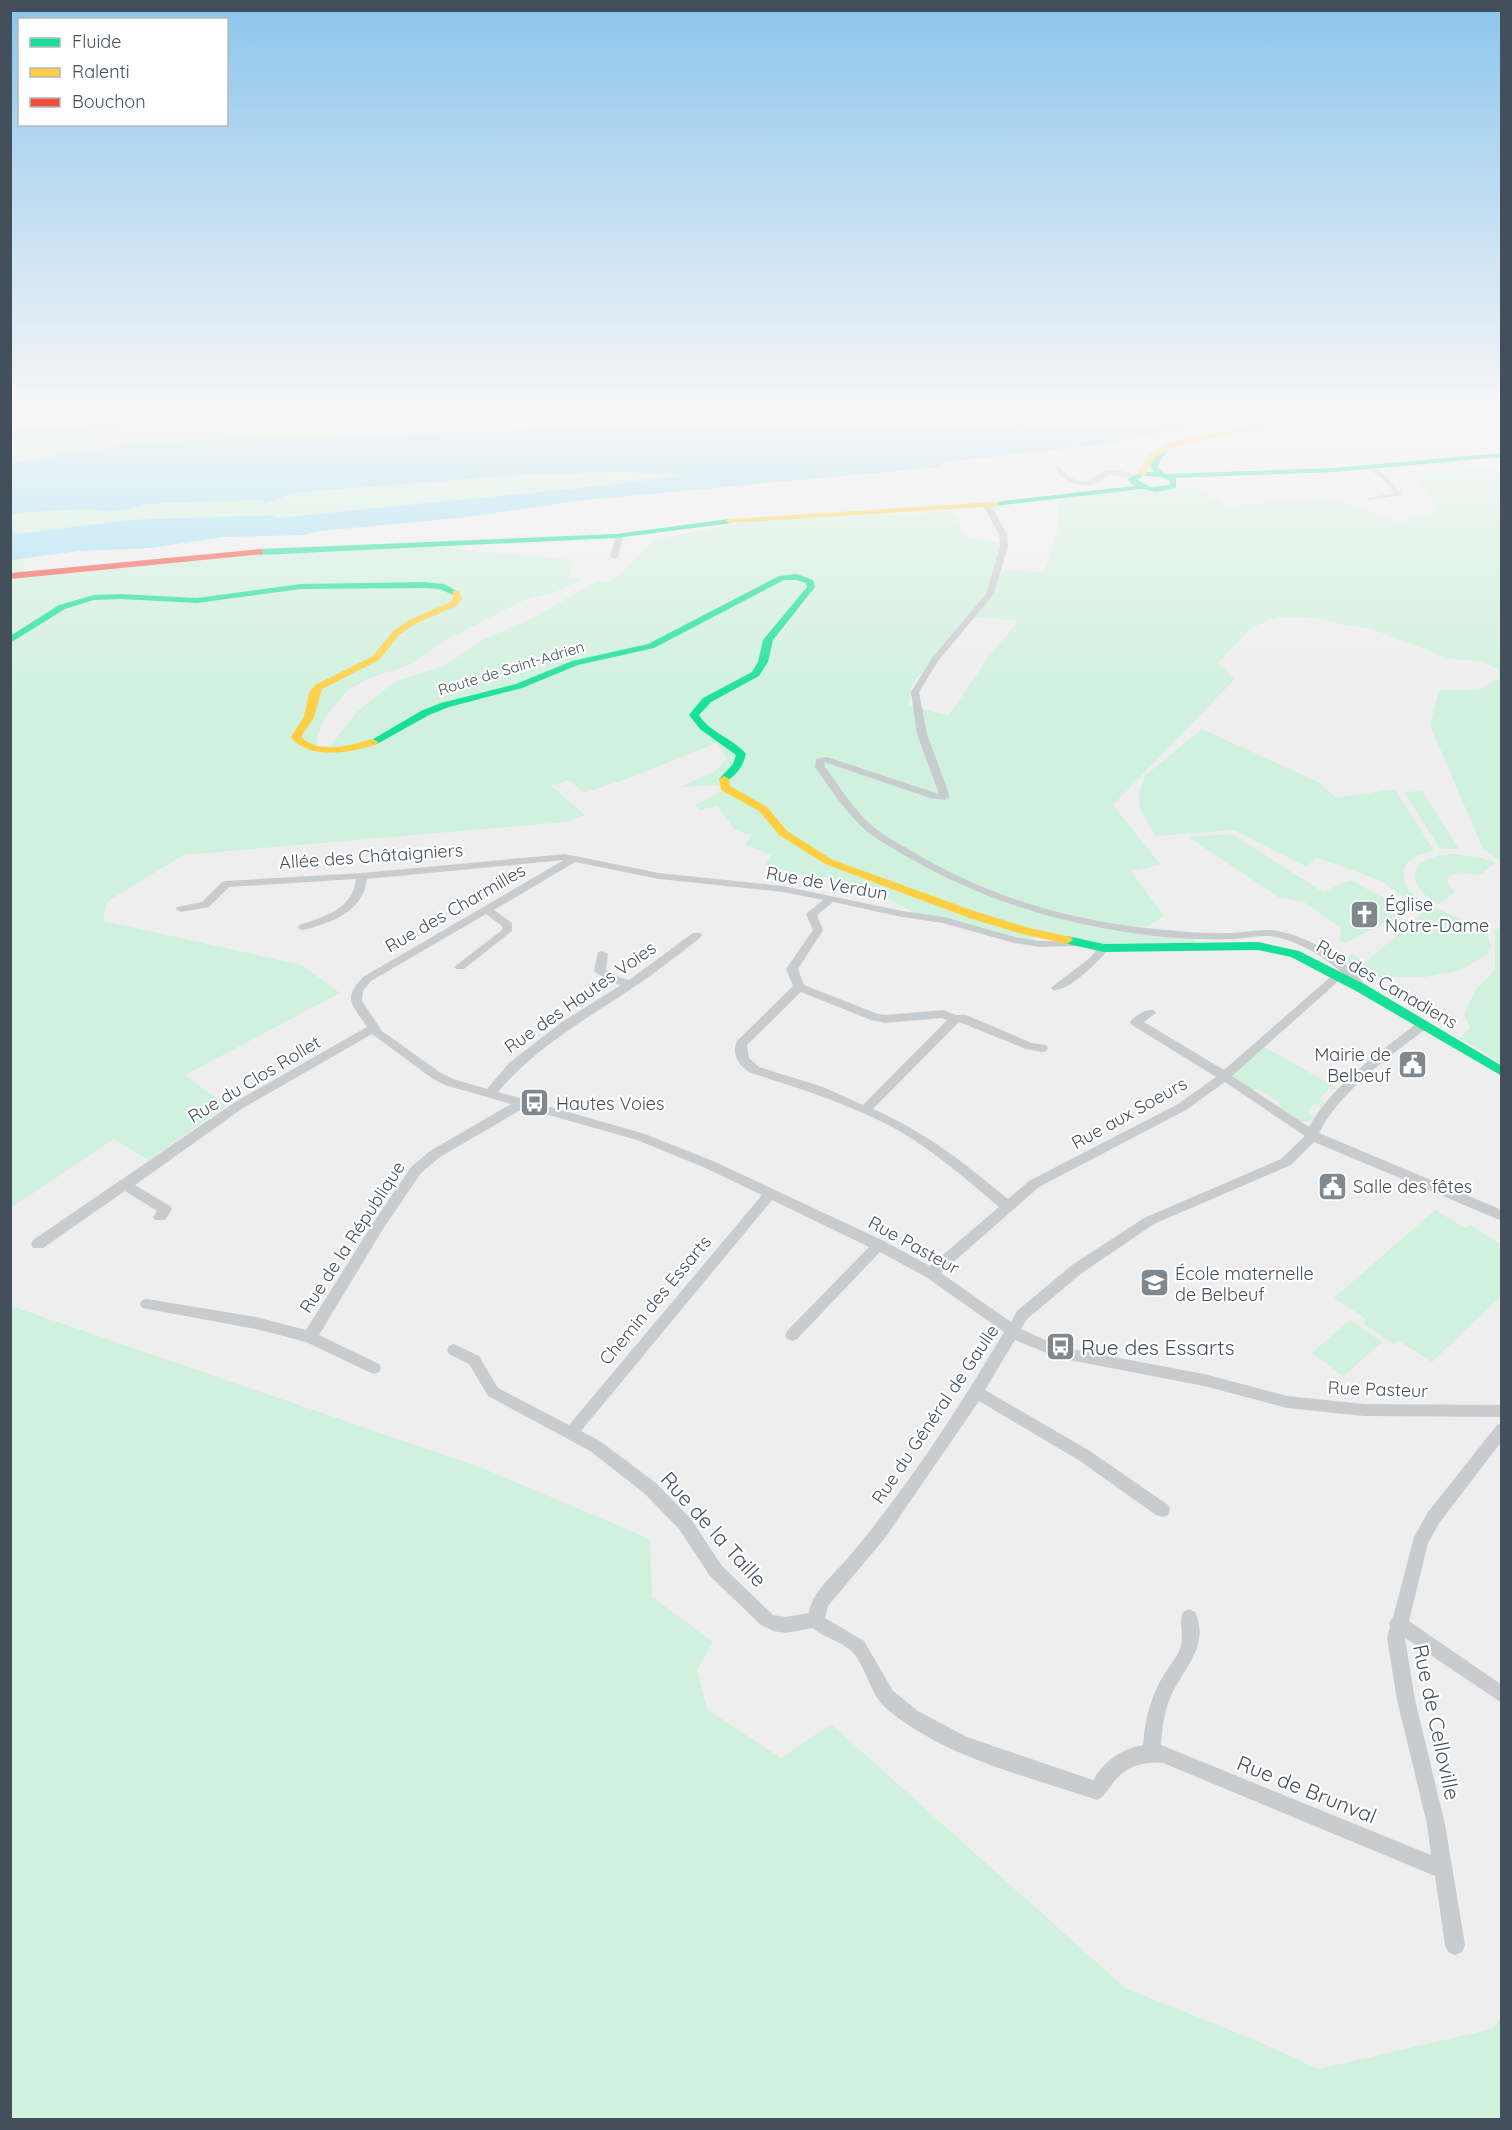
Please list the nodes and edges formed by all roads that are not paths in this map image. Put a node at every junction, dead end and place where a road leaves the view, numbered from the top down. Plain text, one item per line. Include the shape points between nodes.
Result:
1 (901, 510) edge
2 (990, 510) edge
3 (619, 536) junction
4 (614, 557) dead end
5 (10, 576) edge
6 (10, 640) edge
7 (573, 859) junction
8 (362, 876) junction
9 (831, 898) junction
10 (181, 909) dead end
11 (486, 909) junction
12 (973, 915) joint
13 (303, 927) dead end
14 (697, 935) dead end
15 (1074, 943) junction
16 (1104, 948) junction
17 (602, 954) dead end
18 (460, 968) dead end
19 (1339, 975) junction
20 (631, 984) junction
21 (799, 987) junction
22 (1057, 988) dead end
23 (1361, 988) junction
24 (357, 990) joint
25 (1150, 1013) dead end
26 (955, 1019) junction
27 (1423, 1025) junction
28 (374, 1028) junction
29 (1042, 1048) dead end
30 (1502, 1072) edge
31 (1225, 1077) junction
32 (489, 1094) junction
33 (521, 1104) junction
34 (865, 1110) junction
35 (1312, 1135) junction
36 (125, 1185) junction
37 (771, 1193) junction
38 (1008, 1207) junction
39 (1502, 1216) edge
40 (160, 1217) dead end
41 (38, 1244) dead end
42 (879, 1245) junction
43 (931, 1273) junction
44 (147, 1304) dead end
45 (1014, 1332) junction
46 (792, 1335) dead end
47 (310, 1337) junction
48 (454, 1350) dead end
49 (374, 1368) dead end
50 (977, 1392) junction
51 (1502, 1411) edge
52 (1502, 1429) edge
53 (571, 1433) junction
54 (1162, 1510) dead end
55 (1189, 1617) dead end
56 (817, 1618) junction
57 (1397, 1623) junction
58 (1502, 1695) edge
59 (1152, 1753) junction
60 (1444, 1870) junction
61 (1455, 1945) dead end

1 - 3 main road via 752,518
2 - 23 street via 1003,534 1004,546 990,594 935,660 915,693 922,734 945,797 824,759 819,761 852,811 871,830 930,866 1012,904 1137,932 1206,936 1279,934 1339,964 1353,974
3 - 4 street
3 - 5 main road via 265,551
6 - 12 main road, Route de Saint-Adrien via 61,607 105,595 184,601 285,588 425,585 456,591 458,599 453,604 402,629 376,658 328,680 314,693 309,717 296,737 305,746 346,749 381,739 445,705 519,686 575,663 651,646 782,578 807,579 811,587 768,640 756,674 707,700 694,715 698,724 733,743 741,754 738,765 723,780 725,788 763,809 783,833 829,862
7 - 8 street, Allée des Châtaigniers via 555,857
7 - 9 street, Rue de Verdun via 659,876
7 - 11 street, Rue des Charmilles
8 - 10 street, Allée des Châtaigniers via 226,884 205,905
8 - 13 street via 362,888 344,912
9 - 15 street, Rue de Verdun via 1014,940
9 - 21 street via 811,914 818,930 792,969
11 - 18 street via 504,920 507,931
11 - 24 street, Rue des Charmilles via 367,979
12 - 15 main road, Rue des Canadiens
14 - 20 street, Rue des Hautes Voies
15 - 16 main road, Rue des Canadiens
16 - 19 main road, Rue des Canadiens via 1258,946 1295,954
16 - 22 street
17 - 20 street via 600,971
19 - 23 main road, Rue des Canadiens
19 - 31 street, Rue aux Soeurs
20 - 32 street, Rue des Hautes Voies via 513,1066
21 - 26 street via 881,1019 943,1014
21 - 34 street via 741,1044 744,1061 755,1070 819,1090
23 - 27 main road, Rue des Canadiens
24 - 28 street, Rue Pasteur via 356,1001
25 - 31 street via 1136,1022
26 - 29 street via 962,1018
26 - 34 street
27 - 30 main road, Rue des Canadiens
27 - 35 street, Rue du Général de Gaulle via 1375,1061 1345,1090 1323,1113
28 - 32 street, Rue Pasteur via 437,1076
28 - 36 street, Rue du Clos Rollet via 238,1105
31 - 35 street
31 - 38 street, Rue aux Soeurs via 1182,1107 1034,1184
32 - 33 street, Rue Pasteur
33 - 37 street, Rue Pasteur via 640,1137
33 - 47 street, Rue de la République via 435,1154 416,1170
34 - 38 street via 926,1142
35 - 39 street
35 - 45 street, Rue du Général de Gaulle via 1286,1162 1128,1233 1025,1313
36 - 40 street via 165,1209
36 - 41 street, Rue du Clos Rollet
37 - 42 street, Rue Pasteur
37 - 53 street, Chemin des Essarts
38 - 43 street, Rue aux Soeurs
42 - 43 street, Rue Pasteur
42 - 46 street
43 - 45 street, Rue Pasteur
44 - 47 street, Rue de la République via 256,1323
45 - 50 street, Rue du Général de Gaulle
45 - 51 street, Rue Pasteur via 1059,1352 1204,1380 1287,1402 1364,1410
47 - 49 street, Rue de la République
48 - 53 street, Rue de la Taille via 474,1360 493,1392
50 - 54 street via 1085,1456
50 - 56 street, Rue du Général de Gaulle via 879,1533 822,1601
52 - 57 street, Rue de Celloville via 1434,1517 1420,1542
53 - 56 street, Rue de la Taille via 610,1457 662,1499 692,1533 716,1571 773,1623 788,1626
55 - 59 street via 1192,1640 1161,1698 1152,1731
56 - 59 street via 820,1624 857,1646 882,1692 906,1713 971,1747 1097,1791 1115,1765
57 - 58 street
57 - 60 street, Rue de Celloville via 1406,1700
59 - 60 street, Rue de Brunval
60 - 61 street, Rue de Celloville

